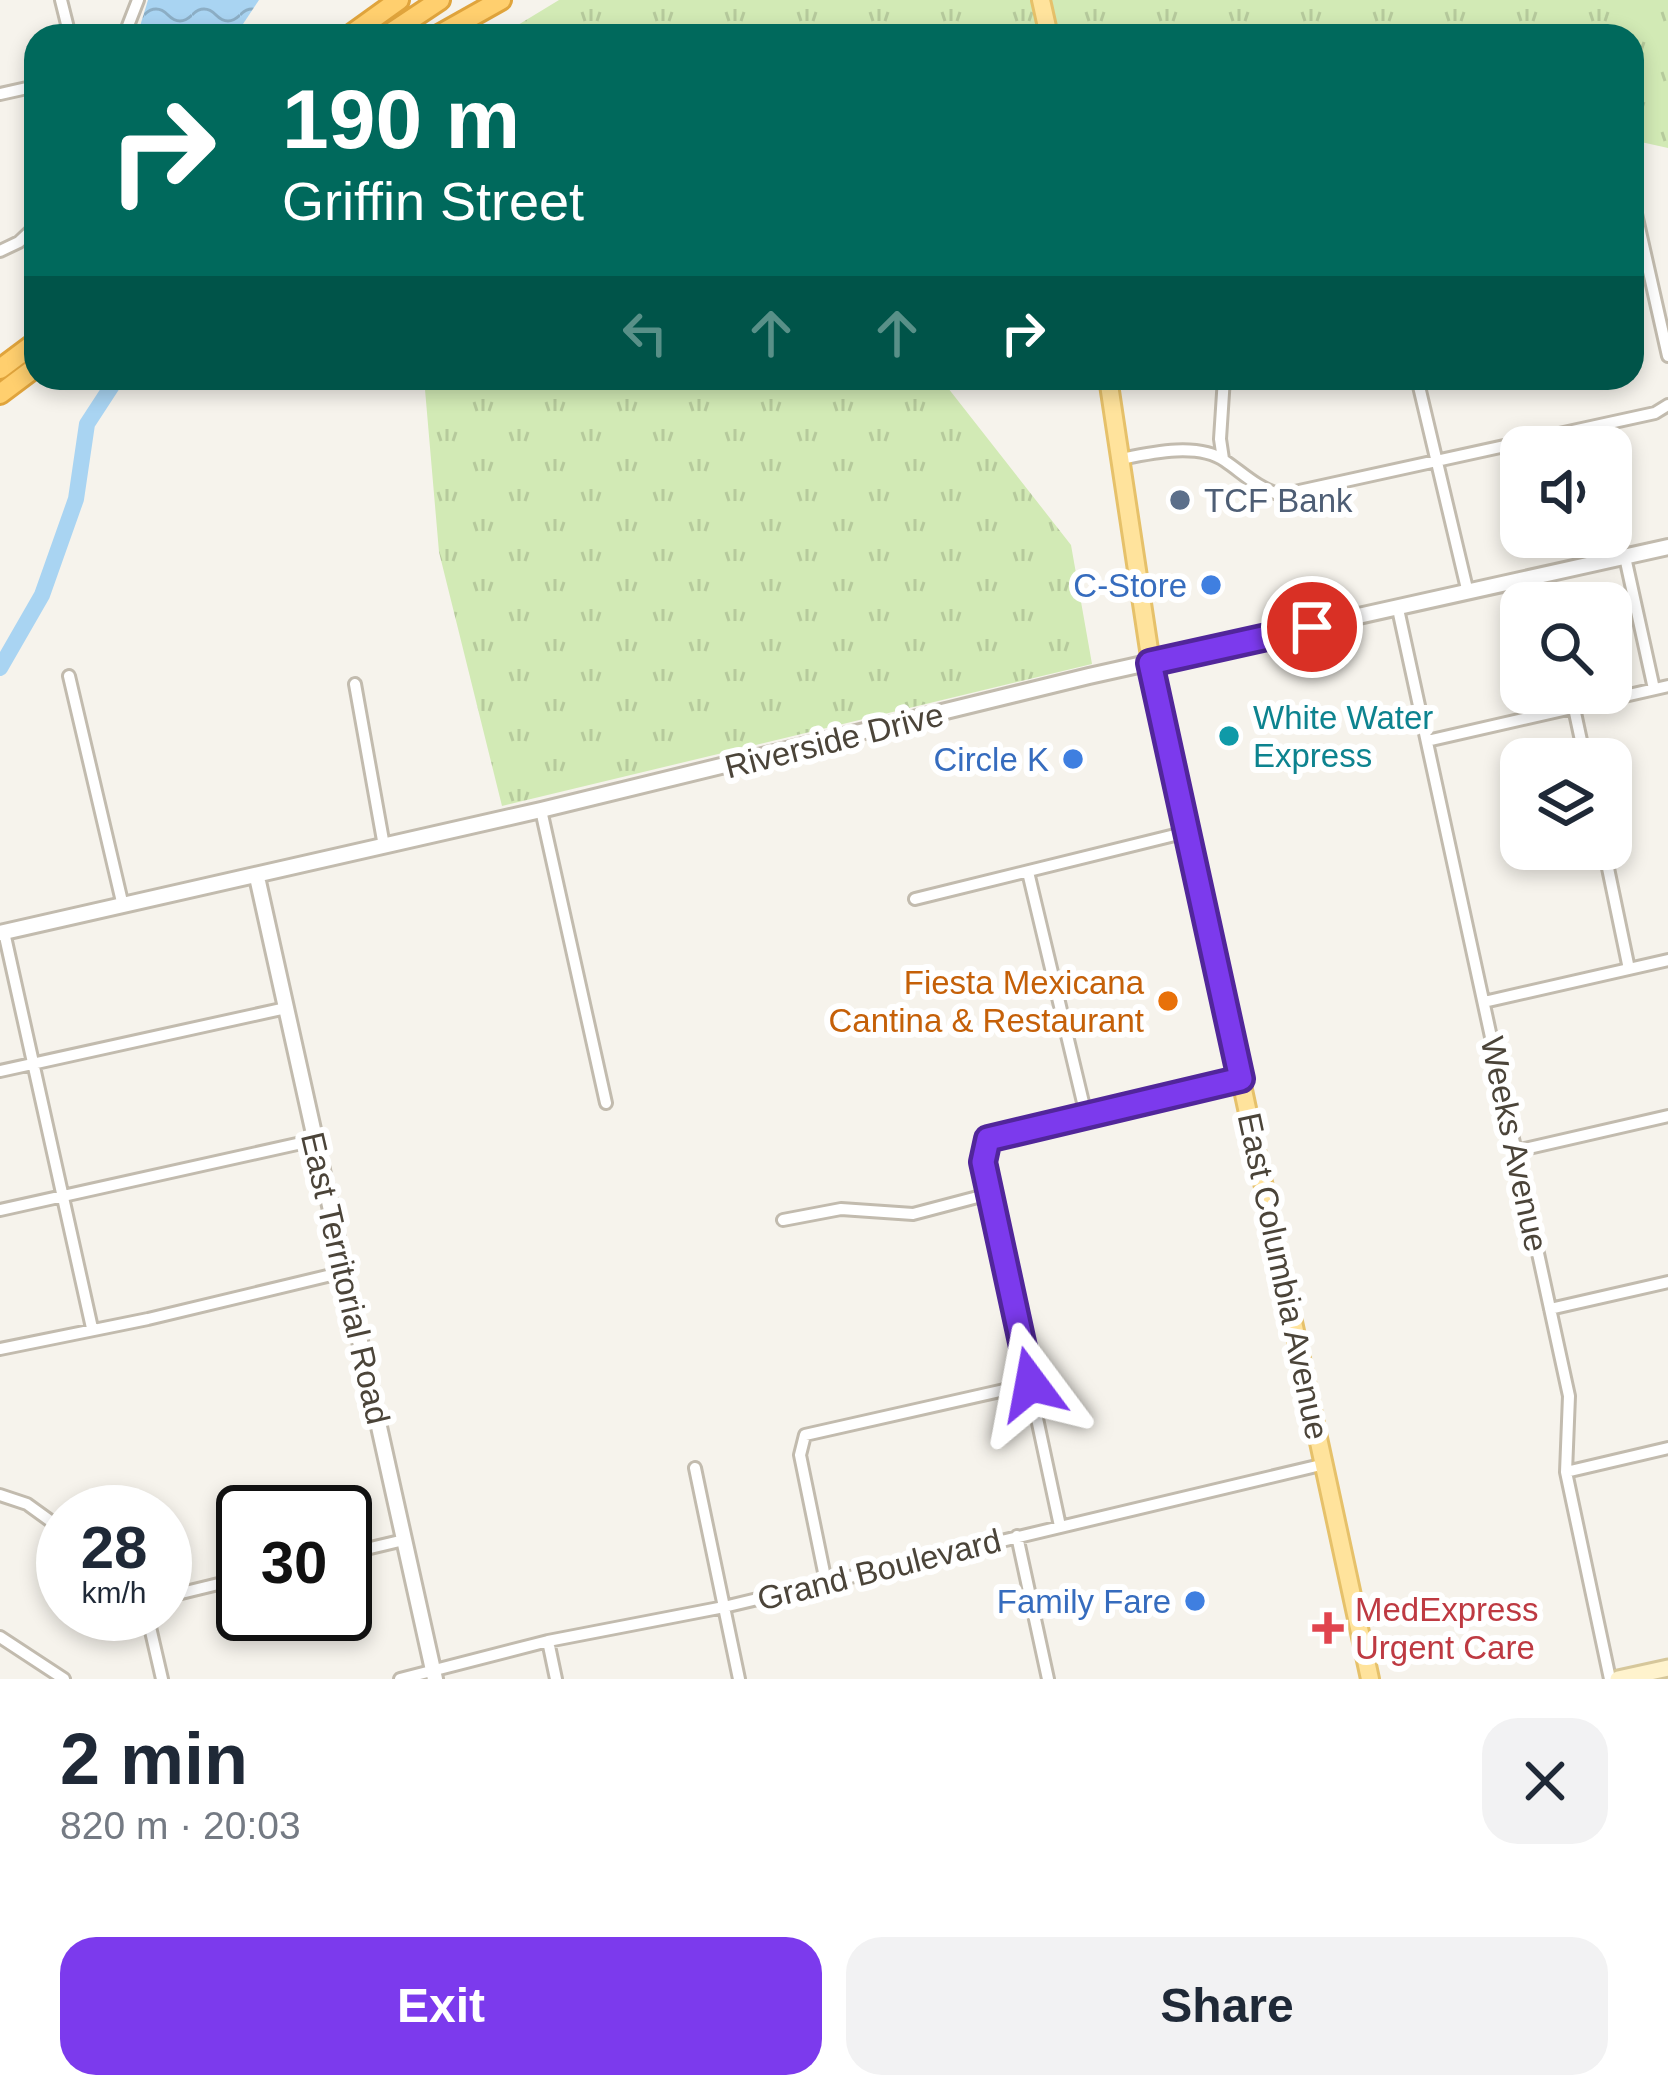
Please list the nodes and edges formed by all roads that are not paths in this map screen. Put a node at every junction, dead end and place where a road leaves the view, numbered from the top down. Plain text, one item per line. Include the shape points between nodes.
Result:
1 (399, 0) edge
2 (440, 0) edge
3 (501, 0) edge
4 (366, 24) edge
5 (404, 24) edge
6 (458, 24) edge
7 (1644, 249) edge
8 (1650, 275) junction
9 (1644, 277) edge
10 (1666, 342) edge
11 (1668, 356) edge
12 (1110, 390) edge
13 (1223, 390) edge
14 (1420, 390) edge
15 (1668, 405) edge
16 (1121, 459) junction
17 (1223, 459) junction
18 (1439, 462) junction
19 (1668, 547) edge
20 (1632, 555) edge
21 (1621, 558) edge
22 (1625, 558) edge
23 (1468, 593) junction
24 (1398, 610) junction
25 (1150, 663) junction
26 (69, 676) dead end
27 (355, 684) dead end
28 (1668, 686) edge
29 (1654, 688) junction
30 (1632, 694) edge
31 (1547, 714) edge
32 (1427, 741) junction
33 (541, 810) junction
34 (1187, 832) junction
35 (384, 846) junction
36 (1608, 870) edge
37 (1028, 872) junction
38 (257, 877) junction
39 (915, 898) dead end
40 (123, 906) junction
41 (2, 933) edge
42 (1668, 960) edge
43 (1629, 970) junction
44 (1484, 1003) junction
45 (286, 1008) junction
46 (33, 1064) junction
47 (0, 1071) edge
48 (1241, 1079) junction
49 (606, 1103) dead end
50 (1086, 1114) junction
51 (1668, 1116) edge
52 (315, 1140) junction
53 (1516, 1151) junction
54 (989, 1194) junction
55 (63, 1196) junction
56 (0, 1210) edge
57 (783, 1220) dead end
58 (344, 1272) junction
59 (1668, 1282) edge
60 (1550, 1309) junction
61 (92, 1328) junction
62 (0, 1349) edge
63 (1031, 1384) junction
64 (1668, 1448) edge
65 (1325, 1465) junction
66 (695, 1468) dead end
67 (1566, 1472) junction
68 (0, 1495) edge
69 (36, 1510) edge
70 (1060, 1526) junction
71 (1017, 1536) junction
72 (404, 1540) junction
73 (372, 1548) edge
74 (826, 1582) junction
75 (724, 1607) junction
76 (0, 1637) edge
77 (153, 1641) edge
78 (548, 1641) junction
79 (434, 1675) edge
80 (1657, 1675) edge
81 (64, 1679) edge
82 (162, 1679) edge
83 (400, 1679) edge
84 (556, 1679) edge
85 (740, 1679) edge
86 (1048, 1679) edge
87 (1370, 1679) edge
88 (1614, 1679) edge

1 - 4 highway
2 - 5 highway
3 - 6 highway
7 - 8 street
8 - 9 street
8 - 10 street
10 - 11 street
12 - 16 main road, East Columbia Avenue
13 - 17 street
14 - 18 street
15 - 18 street
16 - 17 street via 1169,452
16 - 25 main road, East Columbia Avenue
17 - 18 street via 1281,495
18 - 23 street
19 - 20 street, Riverside Drive
21 - 23 street, Riverside Drive
22 - 29 street
23 - 24 street, Riverside Drive
24 - 25 street, Riverside Drive
24 - 32 street, Weeks Avenue
25 - 33 street, Riverside Drive
25 - 34 main road, East Columbia Avenue
26 - 40 street
27 - 35 street
28 - 29 street
29 - 30 street
31 - 32 street
32 - 44 street, Weeks Avenue
33 - 35 street, Riverside Drive
33 - 49 street
34 - 37 street
34 - 48 main road, East Columbia Avenue
35 - 38 street, Riverside Drive
36 - 43 street
37 - 39 street
37 - 50 street
38 - 40 street, Riverside Drive
38 - 45 street, East Territorial Road
40 - 41 street, Riverside Drive
41 - 46 street
42 - 43 street
43 - 44 street
44 - 53 street, Weeks Avenue
45 - 46 street
45 - 52 street, East Territorial Road
46 - 47 street
46 - 55 street
48 - 50 street
48 - 65 main road, East Columbia Avenue
50 - 54 street via 988,1139
51 - 53 street
52 - 55 street
52 - 58 street, East Territorial Road
53 - 60 street, Weeks Avenue
54 - 57 street via 914,1214 841,1209
54 - 63 street
55 - 56 street
55 - 61 street
58 - 61 street
58 - 72 street, East Territorial Road
59 - 60 street
60 - 67 street, Weeks Avenue via 1571,1410
61 - 62 street
63 - 70 street
63 - 74 street via 805,1435 802,1467
64 - 67 street
65 - 70 street, Grand Boulevard
65 - 87 main road, East Columbia Avenue
66 - 75 street
67 - 88 street, Weeks Avenue
68 - 69 street
70 - 71 street, Grand Boulevard
71 - 74 street, Grand Boulevard
71 - 86 street
72 - 73 street
72 - 79 street, East Territorial Road
74 - 75 street, Grand Boulevard
75 - 78 street, Grand Boulevard
75 - 85 street
76 - 81 street
77 - 82 street
78 - 79 street, Grand Boulevard
78 - 84 street
79 - 83 street, Grand Boulevard
80 - 88 main road

